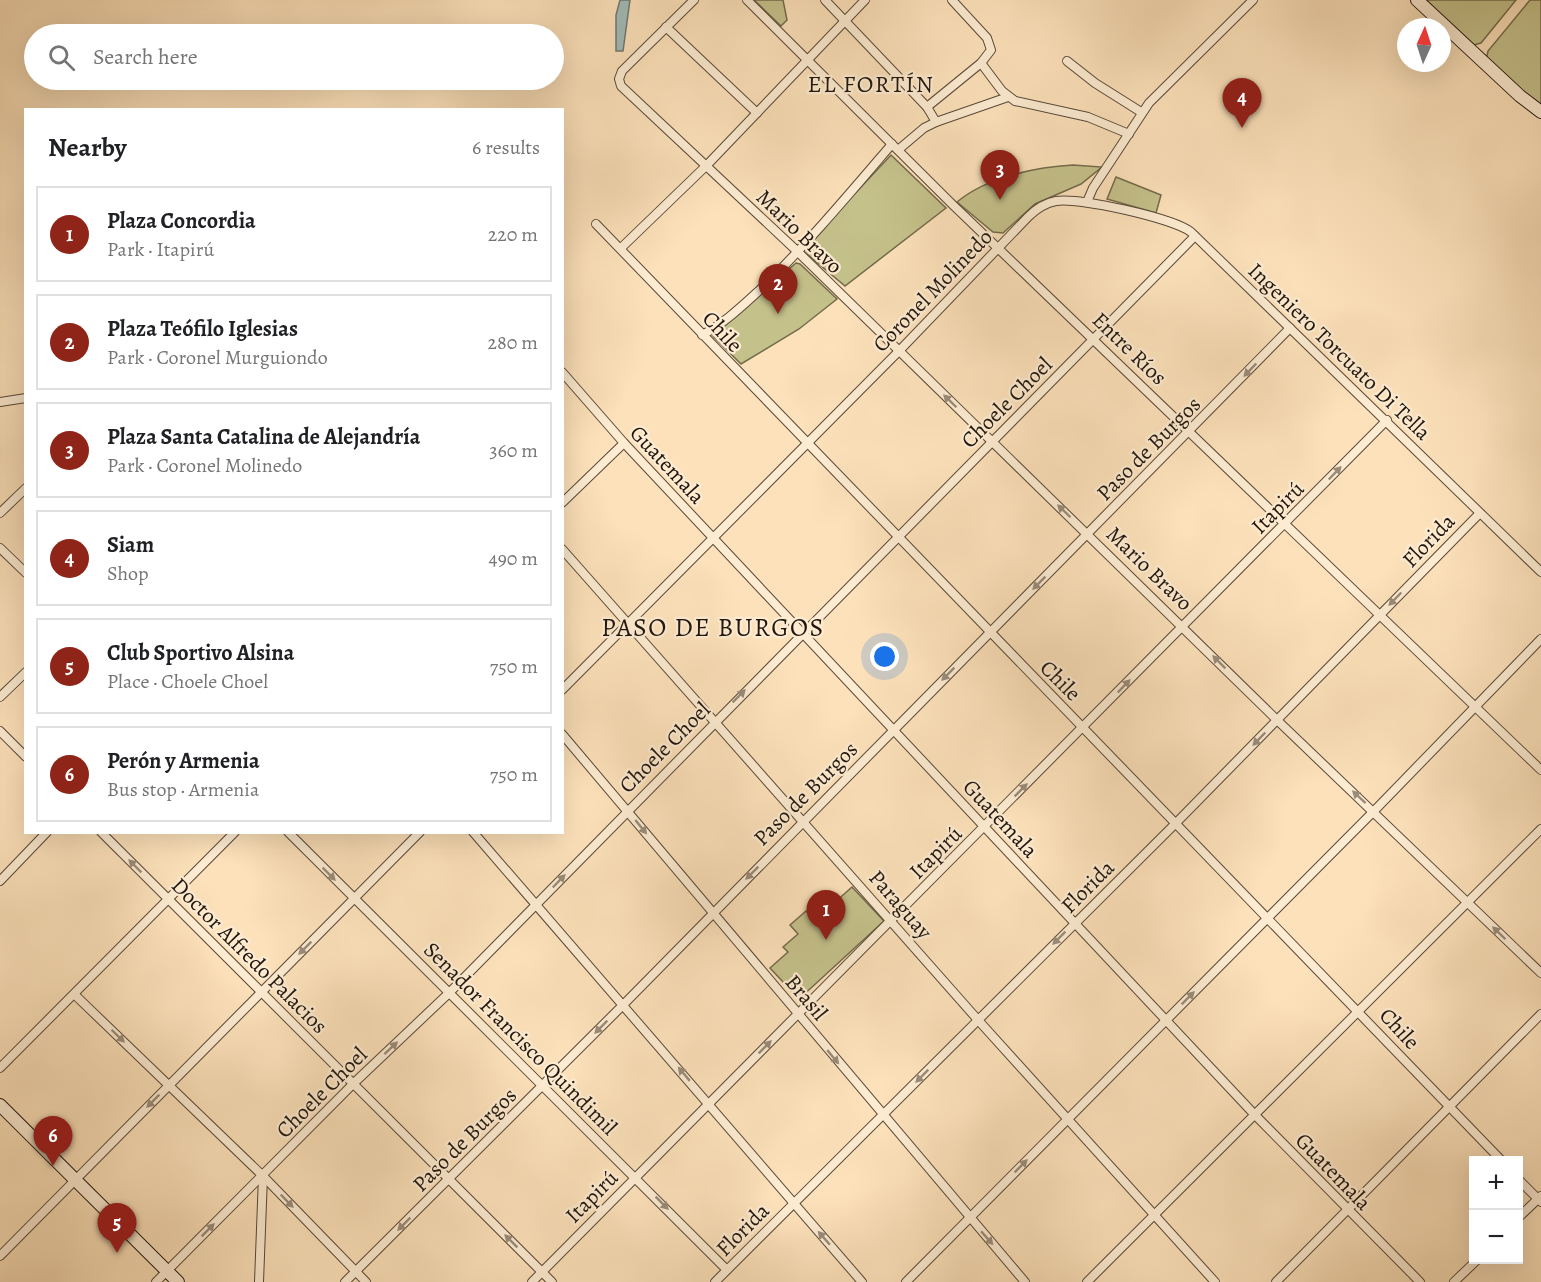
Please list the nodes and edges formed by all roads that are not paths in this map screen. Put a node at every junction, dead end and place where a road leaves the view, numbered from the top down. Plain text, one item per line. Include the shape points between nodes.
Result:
1 (694, 0) edge
2 (747, 0) edge
3 (825, 0) edge
4 (865, 0) edge
5 (952, 0) edge
6 (1253, 0) edge
7 (1418, 0) edge
8 (844, 20) junction
9 (666, 27) junction
10 (808, 60) junction
11 (1066, 61) dead end
12 (981, 63) junction
13 (1008, 97) junction
14 (927, 107) junction
15 (1141, 112) junction
16 (1541, 112) edge
17 (757, 113) junction
18 (936, 122) junction
19 (1129, 134) junction
20 (895, 147) junction
21 (707, 165) junction
22 (1087, 202) junction
23 (596, 224) dead end
24 (1196, 236) junction
25 (622, 247) junction
26 (999, 248) junction
27 (798, 252) junction
28 (1290, 328) junction
29 (702, 334) junction
30 (1094, 338) junction
31 (899, 351) junction
32 (564, 374) edge
33 (24, 398) edge
34 (0, 402) edge
35 (1387, 420) junction
36 (1190, 431) junction
37 (807, 442) junction
38 (993, 442) junction
39 (624, 443) junction
40 (24, 490) edge
41 (564, 501) edge
42 (0, 513) edge
43 (1480, 513) junction
44 (1286, 524) junction
45 (1088, 534) junction
46 (898, 537) junction
47 (713, 538) junction
48 (0, 548) edge
49 (564, 551) edge
50 (24, 571) edge
51 (1541, 572) edge
52 (1380, 615) junction
53 (628, 624) junction
54 (1182, 625) junction
55 (989, 632) junction
56 (802, 633) junction
57 (1541, 639) edge
58 (24, 674) edge
59 (564, 688) edge
60 (0, 698) edge
61 (1476, 707) junction
62 (1277, 720) junction
63 (715, 721) junction
64 (1083, 728) junction
65 (893, 729) junction
66 (0, 731) edge
67 (564, 736) edge
68 (24, 755) edge
69 (1541, 770) edge
70 (627, 810) junction
71 (1374, 811) junction
72 (804, 820) junction
73 (1176, 823) junction
74 (985, 827) junction
75 (1541, 829) edge
76 (45, 834) edge
77 (103, 834) edge
78 (233, 834) edge
79 (290, 834) edge
80 (418, 834) edge
81 (475, 834) edge
82 (0, 881) edge
83 (354, 899) junction
84 (169, 901) junction
85 (1467, 903) junction
86 (536, 904) junction
87 (712, 913) junction
88 (1269, 917) junction
89 (892, 920) junction
90 (1075, 923) junction
91 (1541, 973) edge
92 (260, 992) junction
93 (449, 993) junction
94 (75, 995) junction
95 (624, 1004) junction
96 (1359, 1011) junction
97 (1541, 1014) edge
98 (798, 1015) junction
99 (1167, 1019) junction
100 (978, 1020) junction
101 (0, 1068) edge
102 (354, 1083) junction
103 (169, 1085) junction
104 (543, 1085) junction
105 (709, 1104) junction
106 (0, 1105) edge
107 (1450, 1107) junction
108 (1254, 1114) junction
109 (883, 1116) junction
110 (1068, 1119) junction
111 (1496, 1156) edge
112 (263, 1176) junction
113 (636, 1177) junction
114 (75, 1179) junction
115 (450, 1179) junction
116 (1523, 1184) edge
117 (1540, 1199) edge
118 (793, 1204) junction
119 (1347, 1210) junction
120 (1154, 1214) junction
121 (1523, 1214) edge
122 (970, 1218) junction
123 (0, 1256) edge
124 (1473, 1264) edge
125 (727, 1270) junction
126 (167, 1271) junction
127 (356, 1271) junction
128 (542, 1272) junction
129 (156, 1282) edge
130 (178, 1282) edge
131 (260, 1282) edge
132 (345, 1282) edge
133 (366, 1282) edge
134 (532, 1282) edge
135 (552, 1282) edge
136 (715, 1282) edge
137 (862, 1282) edge
138 (906, 1282) edge
139 (1025, 1282) edge
140 (1087, 1282) edge
141 (1215, 1282) edge
142 (1276, 1282) edge
143 (1420, 1282) edge
144 (1454, 1282) edge

1 - 9 street
2 - 10 street, Entre Ríos
3 - 8 street
4 - 8 street
5 - 12 street via 987,38 991,50
6 - 15 street
7 - 16 street
8 - 10 street
8 - 14 street
9 - 17 street
9 - 21 street, Mario Bravo via 622,71 621,86
10 - 17 street
10 - 20 street, Entre Ríos
11 - 15 street
12 - 13 street
12 - 14 street
13 - 18 street
13 - 19 street via 1023,105 1088,117
14 - 18 street
15 - 19 street
17 - 21 street
18 - 20 street
19 - 22 street
20 - 26 street, Entre Ríos
20 - 27 street
21 - 25 street
21 - 27 street, Mario Bravo
22 - 24 street, Ingeniero Torcuato Di Tella via 1172,222
22 - 26 street, Coronel Molinedo via 1046,204
23 - 25 street, Chile
24 - 28 street, Ingeniero Torcuato Di Tella
24 - 30 street, Choele Choel
25 - 29 street, Chile
26 - 30 street, Entre Ríos
26 - 31 street, Coronel Molinedo
27 - 29 street via 744,305
27 - 31 street, Mario Bravo
28 - 35 street, Ingeniero Torcuato Di Tella
28 -> 36 street, Paso de Burgos
29 - 37 street, Chile
30 - 36 street, Entre Ríos
30 - 38 street, Choele Choel
31 - 37 street, Coronel Molinedo
38 -> 31 street, Mario Bravo
32 - 39 street, Guatemala
33 - 34 street
35 - 43 street, Ingeniero Torcuato Di Tella
44 -> 35 street, Itapirú
36 - 44 street, Entre Ríos
36 - 45 street, Paso de Burgos
37 - 46 street, Chile
37 - 47 street, Coronel Molinedo
45 -> 38 street, Mario Bravo
38 - 46 street, Choele Choel
39 - 41 street
39 - 47 street, Guatemala
40 - 42 street
43 - 51 street, Ingeniero Torcuato Di Tella
43 -> 52 street, Florida
44 - 52 street, Entre Ríos
44 - 54 street, Itapirú
45 - 54 street, Mario Bravo
45 -> 55 street, Paso de Burgos
46 - 55 street, Chile
46 - 56 street, Choele Choel
47 - 53 street, Coronel Molinedo
47 - 56 street, Guatemala
48 - 50 street
49 - 53 street, Paraguay
52 - 61 street, Entre Ríos
52 - 62 street, Florida
53 - 59 street, Coronel Molinedo
53 - 63 street, Paraguay
62 -> 54 street, Mario Bravo
64 -> 54 street, Itapirú
55 - 64 street, Chile
55 -> 65 street, Paso de Burgos
63 -> 56 street, Choele Choel
56 - 65 street, Guatemala
57 - 61 street
58 - 60 street
61 - 69 street, Entre Ríos
61 - 71 street
71 -> 62 street, Mario Bravo
62 -> 73 street, Florida
63 - 70 street, Choele Choel
63 - 72 street, Paraguay
64 - 73 street, Chile
74 -> 64 street, Itapirú
65 - 72 street, Paso de Burgos
65 - 74 street, Guatemala
66 - 68 street
67 - 70 street, Brasil
86 -> 70 street, Choele Choel
70 -> 87 street, Brasil
71 - 85 street, Mario Bravo
71 - 88 street
72 -> 87 street, Paso de Burgos
72 - 89 street, Paraguay
73 - 88 street, Chile
73 - 90 street, Florida
74 - 89 street, Itapirú
74 - 90 street, Guatemala
75 - 85 street
76 - 82 street
84 -> 77 street, Doctor Alfredo Palacios
78 - 84 street
79 -> 83 street, Senador Francisco Quindimil
80 - 83 street
81 - 86 street
83 -> 92 street
83 - 93 street, Senador Francisco Quindimil
84 - 92 street, Doctor Alfredo Palacios
84 - 94 street
91 -> 85 street, Mario Bravo
85 - 96 street
86 - 93 street, Choele Choel
86 - 95 street
87 - 95 street, Paso de Burgos
87 - 98 street, Brasil
88 - 96 street, Chile
99 -> 88 street
89 - 98 street, Itapirú
89 - 100 street, Paraguay
90 - 99 street, Guatemala
90 -> 100 street, Florida
92 - 102 street, Doctor Alfredo Palacios
92 - 103 street
102 -> 93 street, Choele Choel
93 - 104 street, Senador Francisco Quindimil
94 - 101 street
94 -> 103 street
95 -> 104 street, Paso de Burgos
105 -> 95 street
96 - 107 street, Chile
96 - 108 street
97 - 107 street
105 -> 98 street, Itapirú
98 -> 109 street, Brasil
99 - 108 street, Guatemala
99 - 110 street
100 -> 109 street, Florida
100 - 110 street, Paraguay
102 - 112 street, Choele Choel
102 - 115 street, Doctor Alfredo Palacios
103 - 112 street
103 -> 114 street
104 - 113 street, Senador Francisco Quindimil
104 - 115 street, Paso de Burgos
105 - 113 street, Itapirú
105 - 118 street
106 - 114 street
107 - 111 street, Chile
107 - 119 street
108 - 119 street, Guatemala
108 - 120 street
109 - 118 street, Florida
109 - 122 street, Brasil
110 - 120 street, Paraguay
122 -> 110 street
126 -> 112 street, Choele Choel
112 -> 127 street
112 - 131 street
113 -> 125 street, Senador Francisco Quindimil
113 - 128 street, Itapirú
114 - 123 street
114 - 126 street
115 -> 127 street, Paso de Burgos
128 -> 115 street, Doctor Alfredo Palacios
116 - 117 street
117 - 121 street
118 - 125 street, Florida
137 -> 118 street
119 - 142 street
119 - 143 street, Guatemala
120 - 140 street
120 - 141 street, Paraguay
122 - 138 street
122 -> 139 street, Brasil
124 - 144 street
125 - 136 street, Florida
126 - 129 street, Choele Choel
126 - 130 street
127 - 132 street, Paso de Burgos
127 - 133 street
128 - 134 street, Itapirú
128 - 135 street, Doctor Alfredo Palacios

